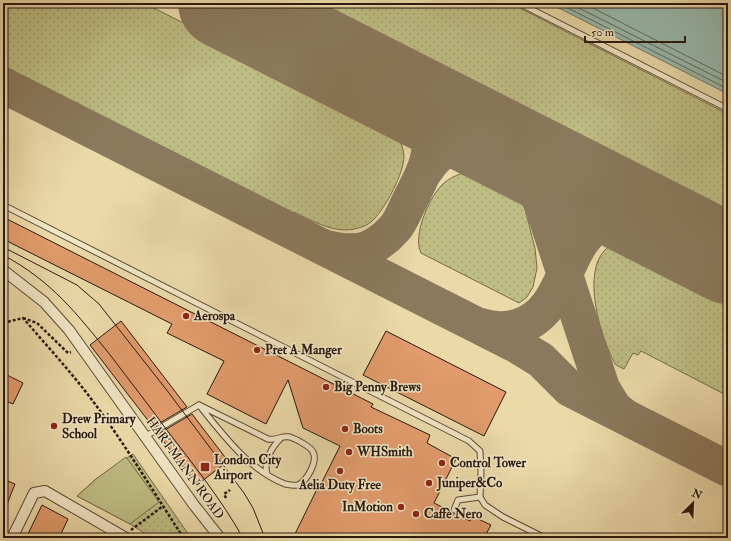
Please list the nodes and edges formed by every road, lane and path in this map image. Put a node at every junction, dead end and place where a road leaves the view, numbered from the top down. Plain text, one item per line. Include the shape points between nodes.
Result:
1 (519, 3) edge
2 (728, 109) edge
3 (3, 205) edge
4 (3, 270) edge
5 (23, 318) junction
6 (3, 323) edge
7 (75, 351) dead end
8 (199, 405) junction
9 (146, 436) junction
10 (280, 438) junction
11 (267, 474) junction
12 (232, 494) dead end
13 (480, 497) junction
14 (226, 498) dead end
15 (163, 506) junction
16 (454, 510) dead end
17 (12, 538) edge
18 (126, 538) edge
19 (182, 538) edge
20 (220, 538) edge
21 (545, 538) edge

1 - 2 lane
3 - 13 lane via 469,441 480,451
4 - 9 street, HARTMANN ROAD via 33,292 62,321
5 - 6 path
5 - 7 path via 37,323 68,353
5 - 15 path via 95,404
8 - 9 lane
8 - 10 lane via 264,437 272,440
8 - 11 lane via 230,443
9 - 20 street, HARTMANN ROAD
10 - 11 lane via 267,460
10 - 11 lane via 290,437 308,446 313,452 314,461 305,479 299,484 291,486
12 - 14 path via 230,490 224,494
13 - 16 lane via 458,500
13 - 21 lane via 494,512
15 - 18 path via 129,531
15 - 19 path
17 - 18 street via 34,494 45,491

